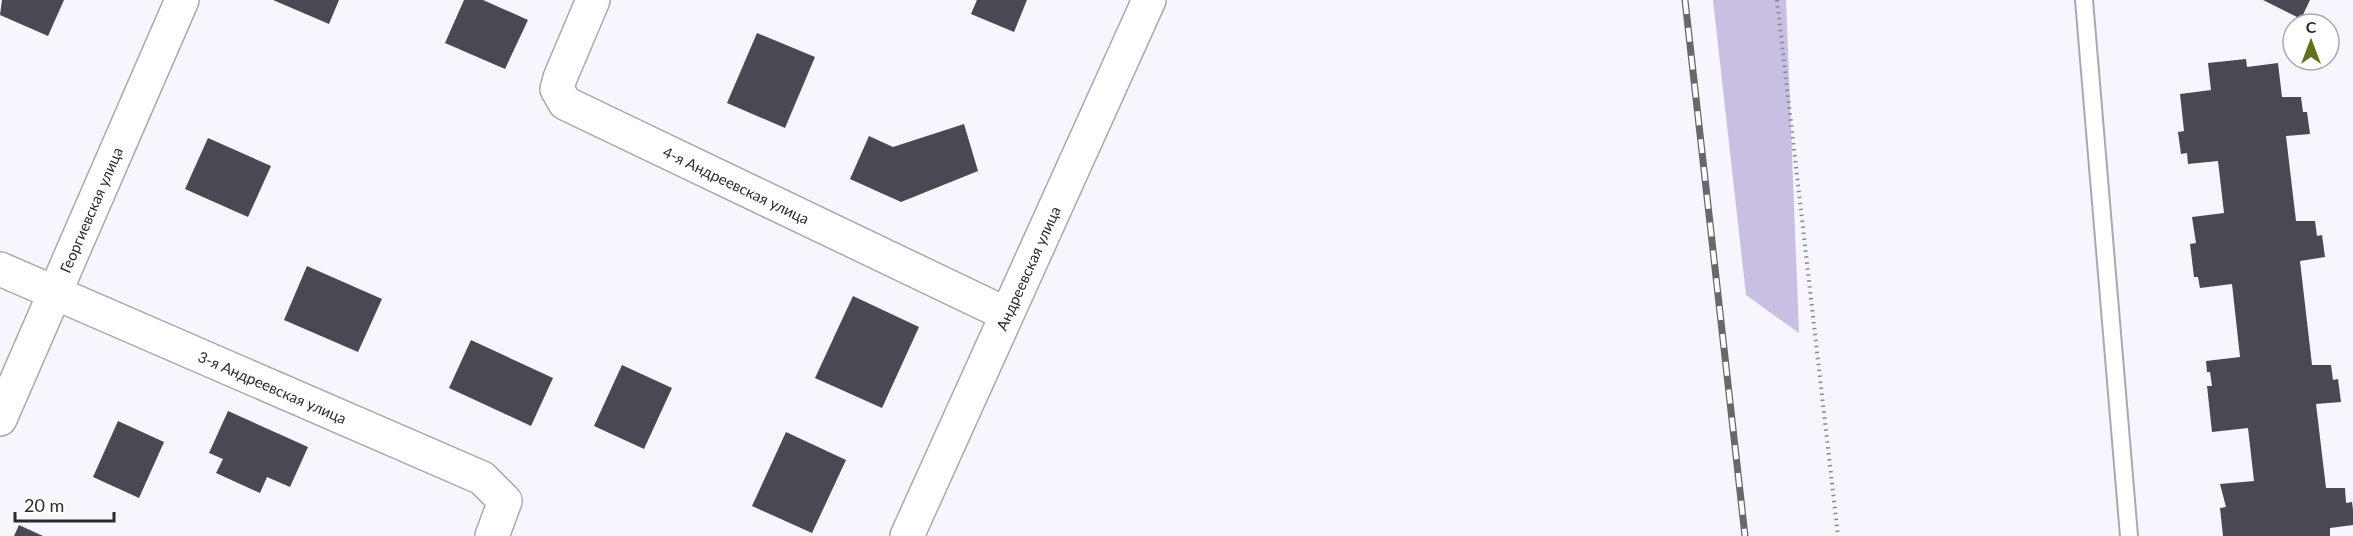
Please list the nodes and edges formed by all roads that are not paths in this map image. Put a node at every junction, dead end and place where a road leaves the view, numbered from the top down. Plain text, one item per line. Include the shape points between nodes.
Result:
1 (182, 0) edge
2 (593, 0) edge
3 (1149, 0) edge
4 (2084, 0) edge
5 (0, 269) edge
6 (54, 292) junction
7 (1006, 315) junction
8 (0, 419) edge
9 (492, 536) edge
10 (907, 536) edge
11 (2129, 536) edge

1 - 6 street, Георгиевская улица
2 - 7 street, 4-я Андреевская улица via 557,89 565,103
3 - 7 street, Андреевская улица
4 - 11 lane
5 - 6 street, 3-я Андреевская улица
6 - 8 street, Георгиевская улица
6 - 9 street, 3-я Андреевская улица via 482,478 505,501
7 - 10 street, Андреевская улица

